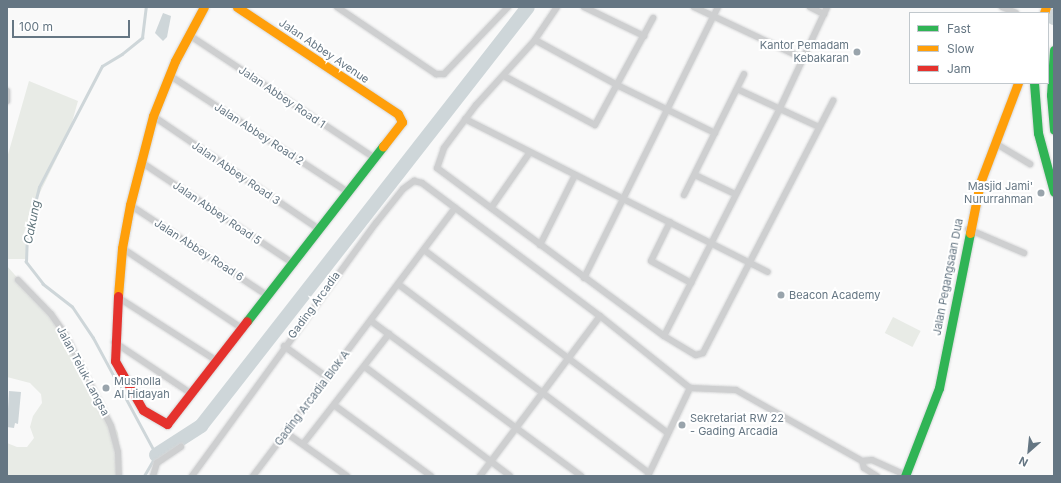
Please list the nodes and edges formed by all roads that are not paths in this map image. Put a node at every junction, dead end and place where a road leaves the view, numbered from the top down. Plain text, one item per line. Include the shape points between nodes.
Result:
1 (204, 7) edge
2 (236, 7) edge
3 (337, 7) edge
4 (508, 7) edge
5 (557, 7) edge
6 (584, 7) edge
7 (694, 7) edge
8 (718, 7) edge
9 (810, 7) edge
10 (827, 7) edge
11 (1002, 7) edge
12 (1014, 12) edge
13 (824, 14) junction
14 (714, 16) junction
15 (653, 18) dead end
16 (189, 35) junction
17 (644, 36) junction
18 (535, 40) junction
19 (1054, 50) edge
20 (804, 59) junction
21 (744, 74) dead end
22 (169, 75) junction
23 (504, 76) junction
24 (1018, 84) edge
25 (1034, 84) edge
26 (619, 86) junction
27 (737, 89) junction
28 (7, 91) edge
29 (7, 101) edge
30 (833, 101) dead end
31 (668, 108) junction
32 (780, 108) junction
33 (153, 116) junction
34 (465, 119) junction
35 (819, 127) junction
36 (1054, 130) edge
37 (715, 133) junction
38 (995, 143) junction
39 (530, 152) junction
40 (376, 159) junction
41 (141, 162) junction
42 (1030, 164) dead end
43 (575, 175) junction
44 (695, 175) junction
45 (1054, 192) edge
46 (349, 193) junction
47 (735, 194) junction
48 (684, 195) dead end
49 (623, 197) junction
50 (130, 205) junction
51 (455, 208) junction
52 (492, 208) junction
53 (670, 222) junction
54 (320, 230) junction
55 (968, 230) junction
56 (711, 243) junction
57 (540, 245) junction
58 (122, 248) junction
59 (424, 250) junction
60 (1024, 253) dead end
61 (750, 263) junction
62 (294, 264) junction
63 (768, 272) dead end
64 (584, 278) junction
65 (18, 280) dead end
66 (398, 284) junction
67 (691, 284) junction
68 (268, 296) junction
69 (120, 298) junction
70 (600, 316) junction
71 (371, 321) junction
72 (243, 329) junction
73 (390, 334) junction
74 (664, 336) junction
75 (114, 342) junction
76 (284, 346) junction
77 (569, 357) junction
78 (217, 361) junction
79 (364, 367) junction
80 (328, 378) junction
81 (690, 388) junction
82 (542, 393) junction
83 (192, 394) junction
84 (334, 405) junction
85 (517, 427) junction
86 (285, 432) junction
87 (668, 433) junction
88 (303, 444) junction
89 (181, 447) dead end
90 (862, 461) junction
91 (490, 462) junction
92 (255, 474) edge
93 (648, 474) edge
94 (119, 476) edge
95 (153, 476) edge
96 (192, 476) edge
97 (262, 476) edge
98 (347, 476) edge
99 (431, 476) edge
100 (480, 476) edge
101 (510, 476) edge
102 (581, 476) edge
103 (877, 476) edge
104 (905, 476) edge

1 - 16 main road
2 - 40 main road, Jalan Abbey Avenue via 398,114 402,122 400,128
3 - 4 street via 436,74 444,74
5 - 18 street
6 - 17 street
7 - 14 street
8 - 14 street
9 - 13 street
10 - 13 street
11 - 12 street
13 - 20 street
14 - 20 street
14 - 31 street
15 - 17 street
16 - 22 main road
16 - 40 street, Jalan Abbey Road 1
17 - 26 street
18 - 23 street
18 - 26 street
19 - 36 main road via 1051,95
20 - 32 street
21 - 27 street
22 - 33 main road
22 - 46 street, Jalan Abbey Road 2
23 - 26 street via 595,125
23 - 34 street
24 - 38 main road, Jalan Pegangsaan Dua
25 - 45 main road via 1038,133
26 - 31 street
27 - 32 street
27 - 37 street
28 - 29 street
30 - 35 street
31 - 37 street
31 - 49 street
32 - 35 street
32 - 47 street
33 - 41 main road
33 - 54 street, Jalan Abbey Road 3
34 - 39 street
34 - 52 street via 444,148 437,168
35 - 61 street
37 - 44 street
38 - 42 street
38 - 55 main road, Jalan Pegangsaan Dua via 980,183
39 - 43 street
39 - 52 street
40 - 46 main road
41 - 50 main road
41 - 62 street, Jalan Abbey Road 5
43 - 49 street
43 - 57 street
44 - 47 street
44 - 48 street
46 - 54 main road
47 - 56 street
49 - 53 street
49 - 64 street
50 - 58 main road
50 - 68 street, Jalan Abbey Road 6
51 - 59 street
51 - 70 street, Gading Arcadia
51 - 76 street, Gading Arcadia via 422,183 414,180 409,183
52 - 57 street
53 - 56 street
53 - 67 street via 651,261
54 - 62 main road
55 - 60 street
55 - 104 main road, Jalan Pegangsaan Dua via 939,388
56 - 61 street
56 - 67 street
57 - 64 street
58 - 69 main road
58 - 72 street
59 - 66 street
59 - 77 street
61 - 63 street
61 - 74 street via 703,353 696,355
62 - 68 main road
64 - 74 street
65 - 94 street, Jalan Teluk Langsa via 51,314 68,339 111,426 118,452
66 - 71 street
66 - 82 street
67 - 74 street
68 - 72 main road
69 - 75 main road
69 - 78 street
70 - 77 street
70 - 81 street, Gading Arcadia
71 - 73 street
71 - 80 street, Gading Arcadia Blok A
72 - 78 main road
73 - 79 street
73 - 85 street
75 - 83 street
75 - 83 main road via 115,361 130,389 143,410 162,423 171,421
76 - 80 street
76 - 96 street, Gading Arcadia
77 - 82 street
77 - 87 street
78 - 83 main road
79 - 84 street
79 - 91 street
80 - 86 street, Gading Arcadia Blok A
81 - 87 street
81 - 90 street via 736,390
82 - 85 street
82 - 93 street
84 - 88 street
84 - 99 street
85 - 91 street
85 - 102 street
86 - 88 street
86 - 92 street, Gading Arcadia Blok A
87 - 93 street
88 - 98 street
89 - 95 street via 158,463
90 - 103 street via 864,468
90 - 104 street via 872,460
91 - 100 street
91 - 101 street
92 - 97 street

